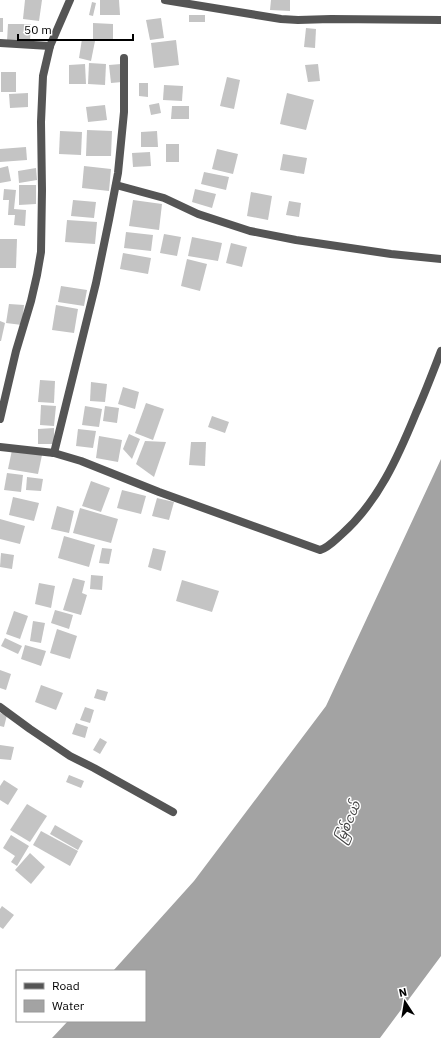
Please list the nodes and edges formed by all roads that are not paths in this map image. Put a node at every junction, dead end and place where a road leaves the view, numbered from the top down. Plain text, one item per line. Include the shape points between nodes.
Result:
1 (70, 0) edge
2 (165, 0) edge
3 (441, 20) edge
4 (0, 43) edge
5 (50, 46) junction
6 (124, 58) dead end
7 (116, 185) junction
8 (441, 259) edge
9 (441, 351) edge
10 (0, 419) edge
11 (0, 447) edge
12 (54, 453) junction
13 (0, 707) edge
14 (173, 812) dead end

1 - 5 street
2 - 3 street via 280,19
4 - 5 street
5 - 10 street via 43,76 41,252
6 - 7 street via 124,112
7 - 8 street via 164,198 198,214 250,231 391,254
7 - 12 street via 96,284
9 - 12 street via 407,436 384,482 372,501 350,526 324,549 320,550
11 - 12 street
13 - 14 street via 70,756

